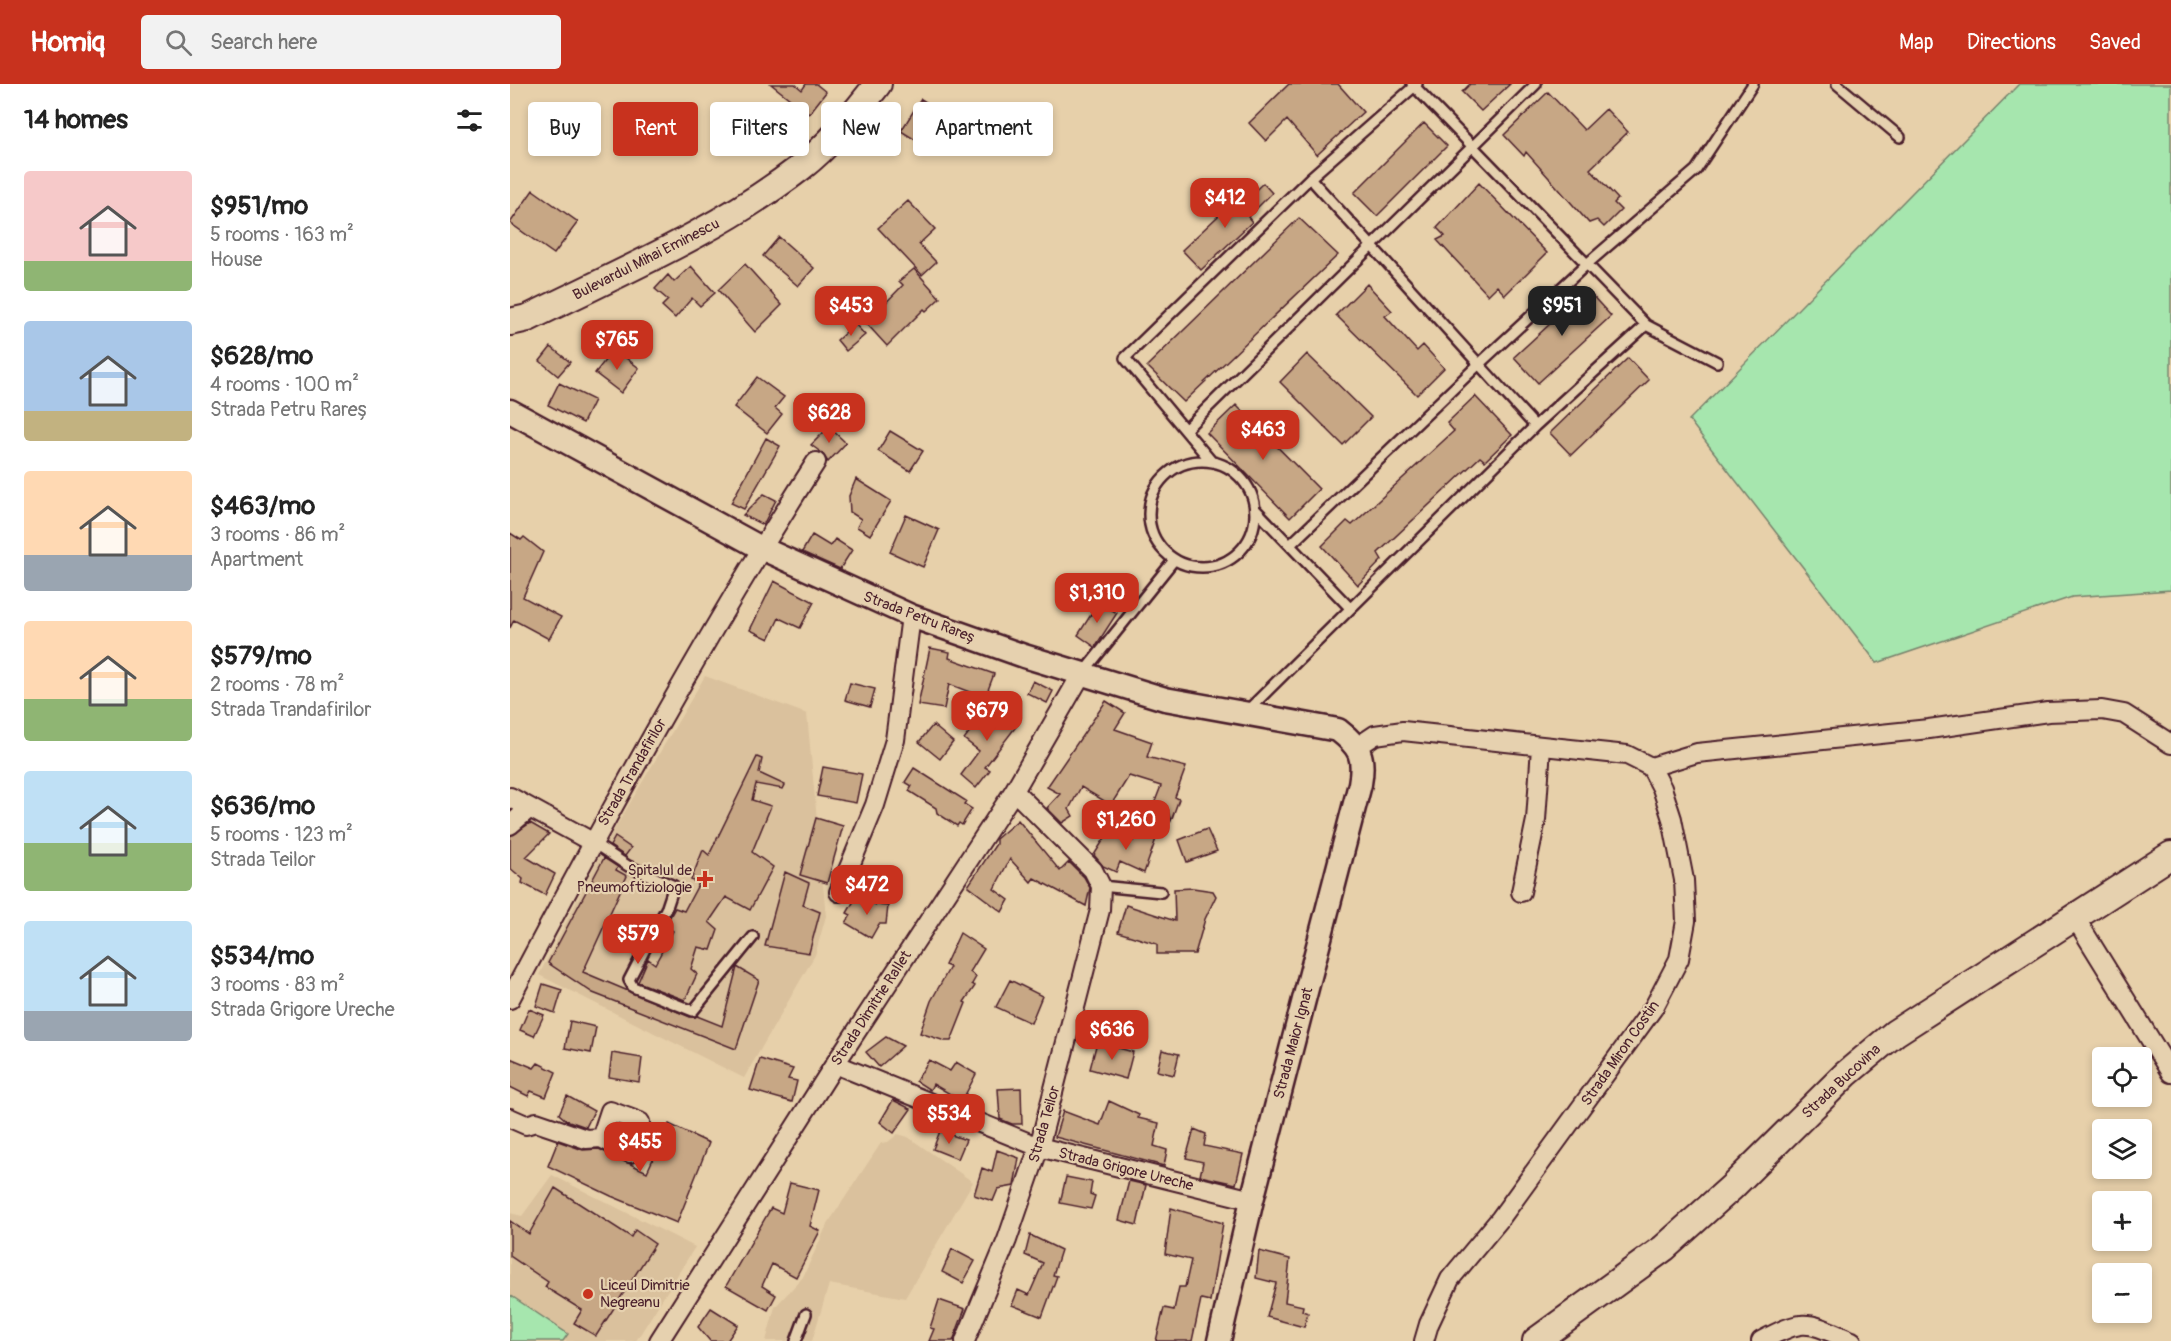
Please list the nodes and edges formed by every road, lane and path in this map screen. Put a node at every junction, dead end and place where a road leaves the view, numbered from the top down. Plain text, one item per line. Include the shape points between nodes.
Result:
1 (878, 84) edge
2 (1536, 84) edge
3 (1753, 84) edge
4 (1837, 84) edge
5 (1414, 85) edge
6 (1900, 137) dead end
7 (1470, 147) junction
8 (1310, 178) junction
9 (1371, 244) junction
10 (1587, 264) junction
11 (519, 320) edge
12 (1646, 325) junction
13 (510, 341) edge
14 (1717, 362) dead end
15 (1478, 365) junction
16 (510, 393) edge
17 (518, 415) edge
18 (1535, 426) junction
19 (1185, 430) junction
20 (1211, 461) junction
21 (816, 462) dead end
22 (1256, 510) junction
23 (1290, 545) junction
24 (761, 548) junction
25 (1174, 560) junction
26 (1350, 608) junction
27 (911, 616) junction
28 (1081, 675) junction
29 (1244, 713) junction
30 (2171, 744) edge
31 (1357, 747) junction
32 (1541, 747) junction
33 (1651, 767) junction
34 (1014, 791) junction
35 (510, 797) edge
36 (530, 808) junction
37 (510, 825) edge
38 (592, 842) junction
39 (2171, 855) edge
40 (1101, 886) junction
41 (839, 892) dead end
42 (1161, 892) dead end
43 (1521, 892) dead end
44 (2074, 916) junction
45 (753, 937) dead end
46 (510, 999) edge
47 (835, 1064) junction
48 (2169, 1069) edge
49 (510, 1118) edge
50 (602, 1138) dead end
51 (1039, 1147) junction
52 (1252, 1200) junction
53 (806, 1314) dead end
54 (659, 1341) edge
55 (796, 1341) edge
56 (965, 1341) edge
57 (1219, 1341) edge
58 (1424, 1341) edge
59 (1536, 1341) edge
60 (1761, 1341) edge
61 (1852, 1341) edge

1 - 11 main road, Bulevardul Mihai Eminescu via 853,116 802,167 716,225
2 - 7 lane
3 - 10 lane via 1695,170
4 - 6 lane
5 - 7 lane
5 - 8 lane
7 - 9 lane
7 - 10 lane
8 - 9 lane
8 - 19 lane via 1125,358
9 - 15 lane
9 - 19 lane
10 - 12 lane
10 - 15 lane
11 - 13 main road
12 - 14 lane
12 - 18 lane
15 - 18 lane
15 - 23 lane
16 - 17 street
17 - 24 street, Strada Petru Rareș
18 - 26 lane
19 - 20 lane
20 - 22 lane via 1242,478 1252,493
20 - 25 lane via 1179,465 1156,488 1150,503 1153,535
21 - 24 street, Strada Trandafirilor
22 - 23 lane
22 - 25 lane via 1248,543 1230,560 1206,568
23 - 26 lane
24 - 27 street, Strada Petru Rareș
24 - 38 street, Strada Trandafirilor
25 - 28 lane
26 - 29 lane
27 - 28 street, Strada Petru Rareș
27 - 41 street via 896,741 875,806
28 - 29 street, Strada Petru Rareș via 1165,699
28 - 34 street, Strada Dimitrie Rallet
29 - 31 street, Strada Petru Rareș via 1338,730
30 - 33 street via 2124,714 2102,710 2048,712 1929,729 1697,753
31 - 32 street via 1375,735 1403,731
31 - 52 street, Strada Maior Ignat via 1364,764 1360,784
32 - 33 street via 1628,755
32 - 43 street via 1536,820
33 - 58 street, Strada Miron Costin via 1672,819 1684,880 1686,921 1679,959 1654,1007 1500,1219 1450,1279
34 - 40 street via 1093,870
34 - 47 street, Strada Dimitrie Rallet
35 - 36 street
36 - 37 street
36 - 38 street
38 - 45 lane via 628,866 674,886 629,980 633,987 693,1011
38 - 46 street, Strada Trandafirilor
39 - 44 main road, Strada Bucovina
40 - 42 lane
40 - 51 street, Strada Teilor via 1100,910
44 - 48 street
44 - 59 main road, Strada Bucovina via 1895,1033 1846,1074 1664,1248
47 - 51 street, Strada Grigore Ureche
47 - 54 street, Strada Dimitrie Rallet
49 - 50 street via 526,1125 536,1122 586,1139
51 - 52 street, Strada Grigore Ureche
51 - 56 street, Strada Teilor via 1007,1240
52 - 57 street, Strada Maior Ignat
53 - 55 lane
60 - 61 street via 1787,1327 1811,1323

